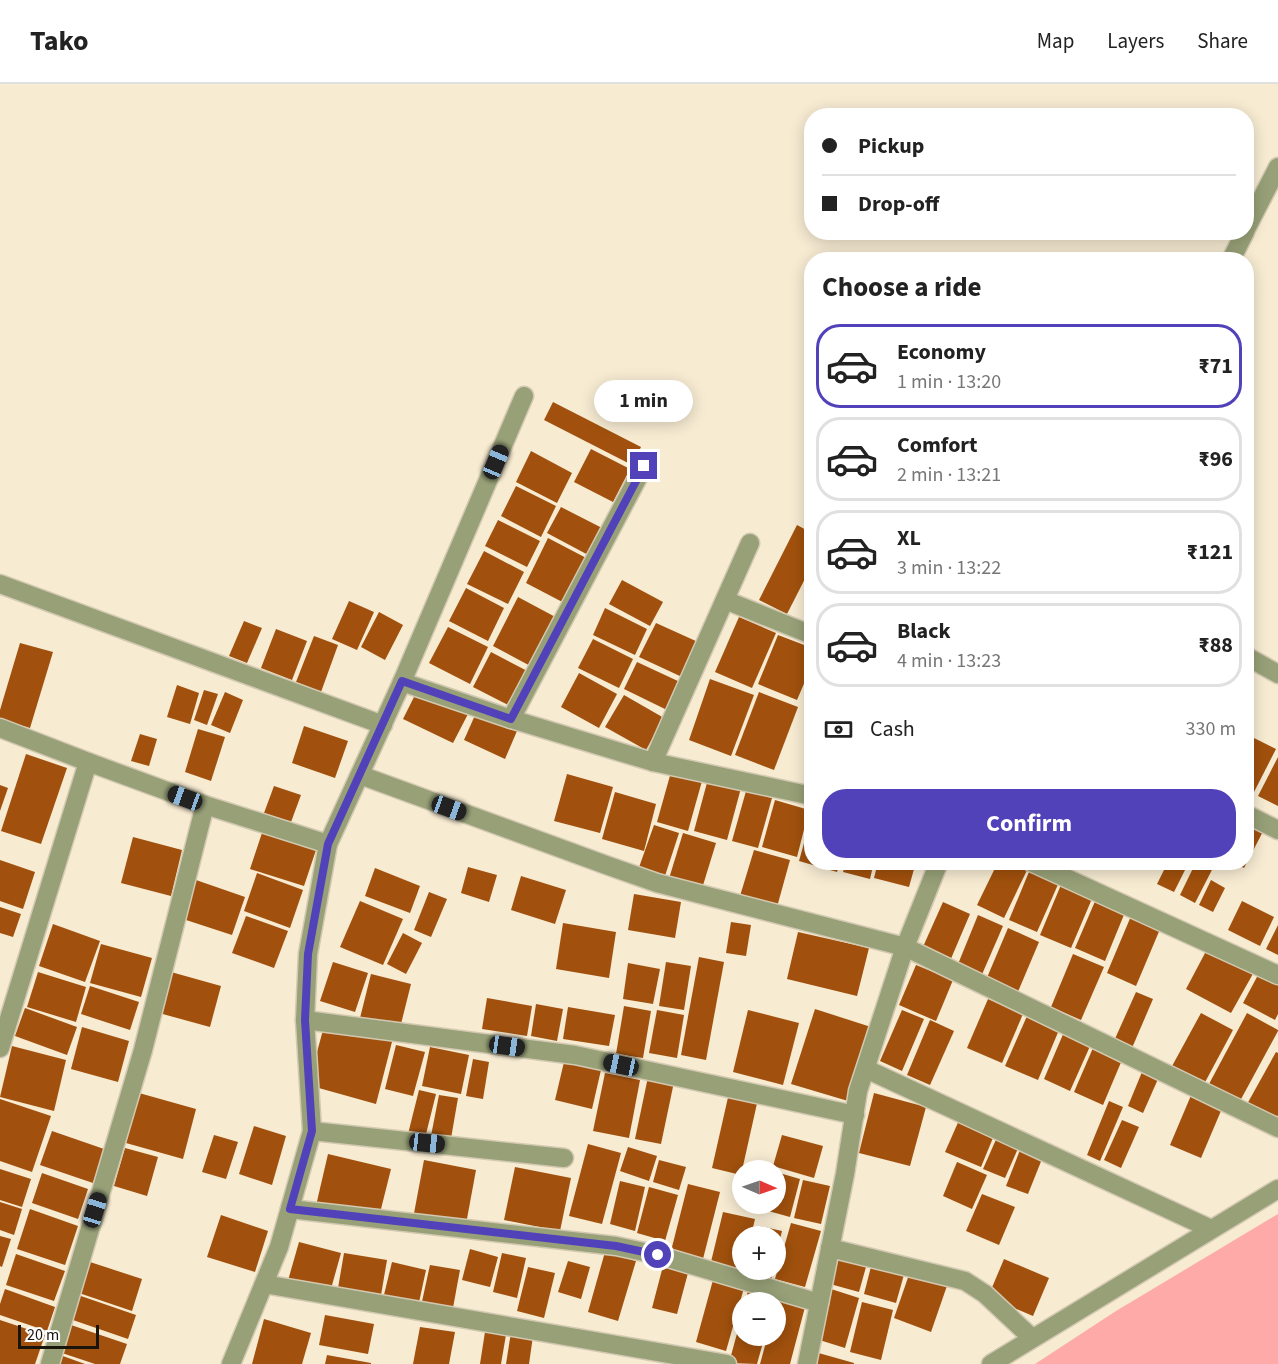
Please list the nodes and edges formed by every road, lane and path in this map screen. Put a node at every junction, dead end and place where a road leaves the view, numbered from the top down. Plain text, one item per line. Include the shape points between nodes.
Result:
1 (1278, 167) edge
2 (1254, 215) edge
3 (525, 396) dead end
4 (644, 466) dead end
5 (750, 543) dead end
6 (0, 584) edge
7 (725, 600) junction
8 (804, 633) edge
9 (1254, 660) edge
10 (1278, 674) edge
11 (402, 681) junction
12 (511, 719) junction
13 (383, 725) junction
14 (0, 728) edge
15 (88, 762) junction
16 (652, 762) junction
17 (360, 775) junction
18 (804, 794) edge
19 (205, 805) junction
20 (1254, 818) edge
21 (1278, 830) edge
22 (328, 844) junction
23 (936, 870) edge
24 (1048, 870) edge
25 (905, 947) junction
26 (1278, 975) edge
27 (305, 1020) junction
28 (0, 1048) edge
29 (866, 1069) junction
30 (855, 1115) junction
31 (1278, 1128) edge
32 (312, 1131) junction
33 (564, 1158) dead end
34 (1278, 1189) edge
35 (290, 1209) junction
36 (1211, 1229) junction
37 (830, 1248) junction
38 (264, 1284) junction
39 (819, 1303) junction
40 (1032, 1338) junction
41 (50, 1364) edge
42 (231, 1364) edge
43 (727, 1364) edge
44 (807, 1364) edge
45 (991, 1364) edge

1 - 2 street
3 - 11 street
4 - 12 street
5 - 7 street
6 - 13 street
7 - 8 street
7 - 16 street
9 - 10 street
11 - 12 street
11 - 13 street
12 - 16 street
13 - 17 street
14 - 15 street
15 - 19 street
15 - 28 street
16 - 18 street
17 - 22 street
17 - 25 street via 657,882
19 - 22 street
19 - 41 street via 143,1050
20 - 21 street
22 - 27 street via 308,954
23 - 25 street
24 - 26 street
25 - 29 street
25 - 31 street
27 - 30 street via 575,1055
27 - 32 street
29 - 30 street
29 - 36 street
30 - 37 street
32 - 33 street
32 - 35 street
34 - 36 street
35 - 38 street
35 - 39 street via 616,1246
36 - 40 street
37 - 39 street
37 - 40 street via 965,1281 985,1294
38 - 42 street
38 - 43 street
39 - 44 street
40 - 45 street

